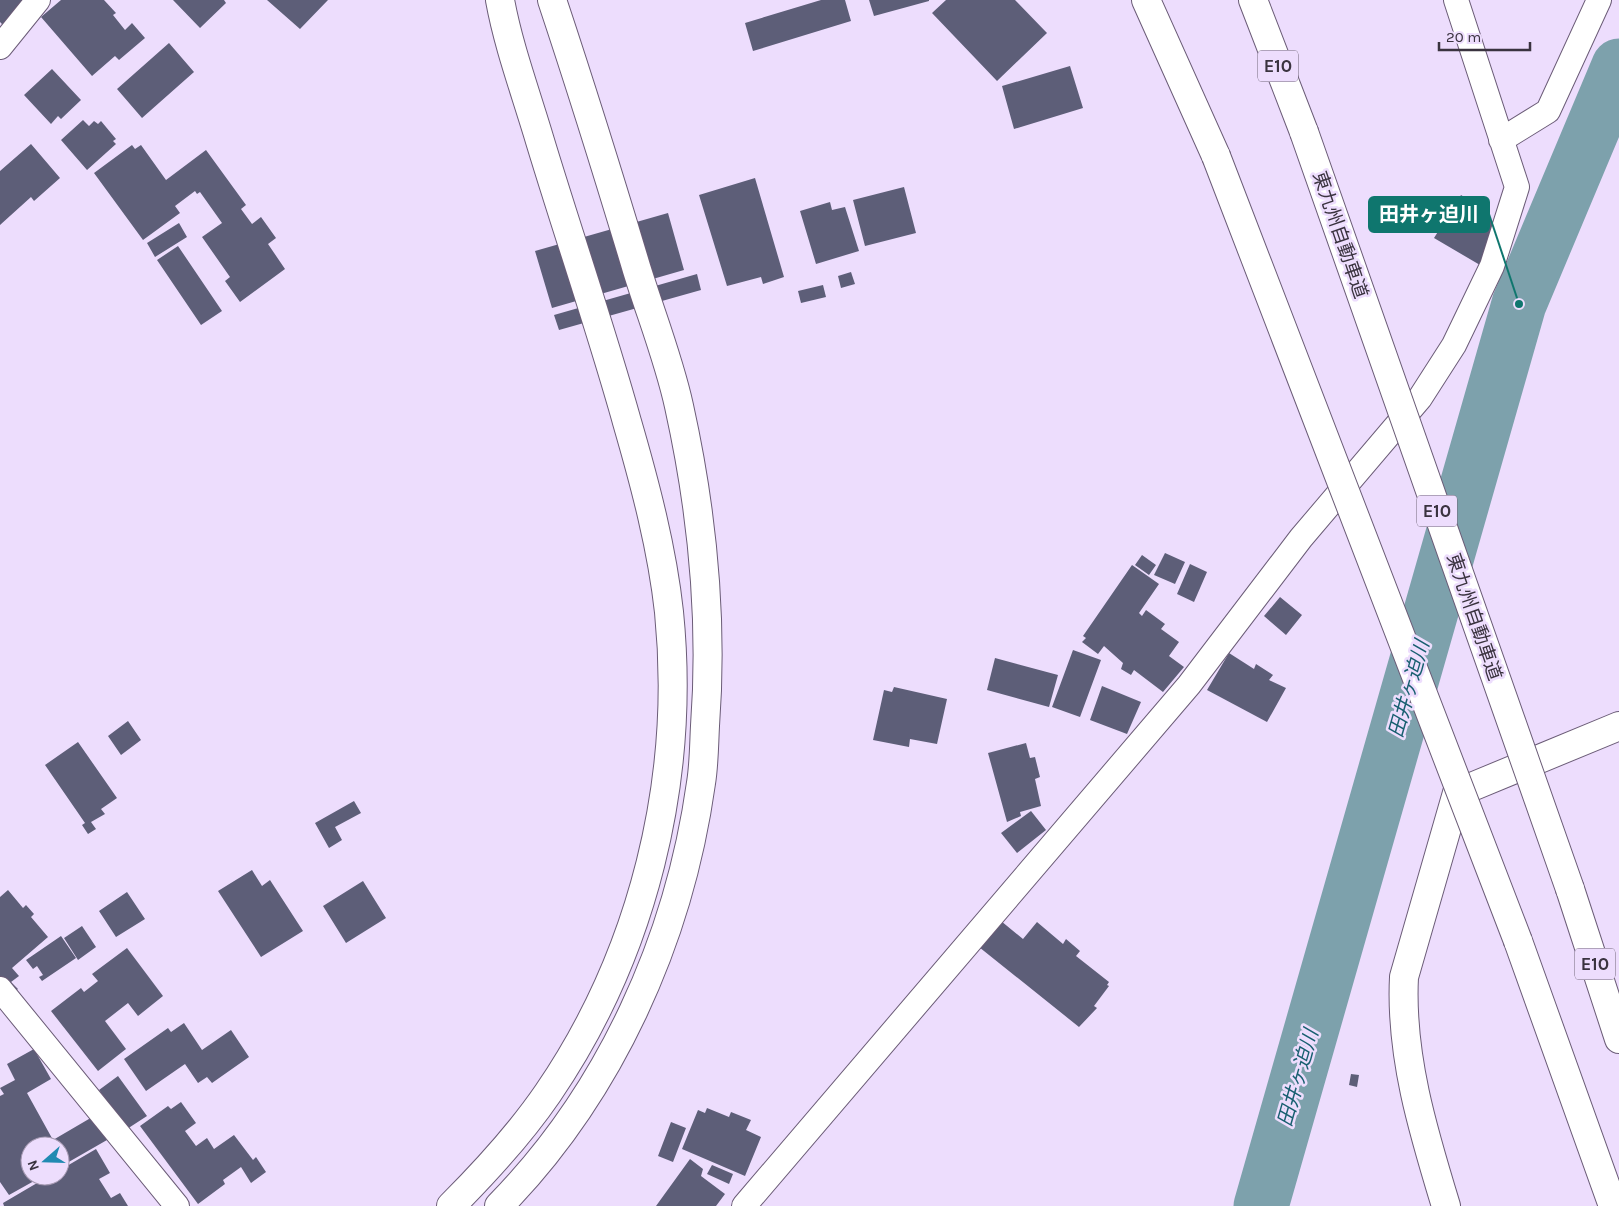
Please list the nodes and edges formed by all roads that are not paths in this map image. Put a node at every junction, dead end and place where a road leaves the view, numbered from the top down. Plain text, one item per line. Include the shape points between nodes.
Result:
1 (38, 0) edge
2 (500, 0) edge
3 (552, 0) edge
4 (564, 0) edge
5 (1146, 0) edge
6 (1253, 0) edge
7 (1456, 0) edge
8 (1599, 0) edge
9 (0, 47) edge
10 (577, 76) junction
11 (1501, 140) junction
12 (1619, 726) edge
13 (0, 989) edge
14 (1619, 1039) edge
15 (177, 1206) edge
16 (451, 1206) edge
17 (499, 1206) edge
18 (744, 1206) edge
19 (1446, 1206) edge
20 (1613, 1206) edge

1 - 9 street
2 - 16 main road via 526,95 627,420 652,518 669,612 673,698 667,784 653,858 625,947 589,1026 548,1094 494,1162
3 - 10 main road
4 - 10 main road
5 - 20 main road, bridge via 1216,156 1518,941
6 - 14 main road, 東九州自動車道 / E10, bridge via 1304,132 1570,889
7 - 11 street
8 - 11 street via 1548,111
10 - 17 main road via 679,404 697,503 706,592 708,684 702,782 683,876 654,964 619,1042 577,1113
11 - 18 street via 1517,187 1492,266 1454,345 1420,398 1301,538 1183,693
12 - 19 main road via 1458,793 1404,977 1402,1008 1408,1062 1424,1133
13 - 15 street

